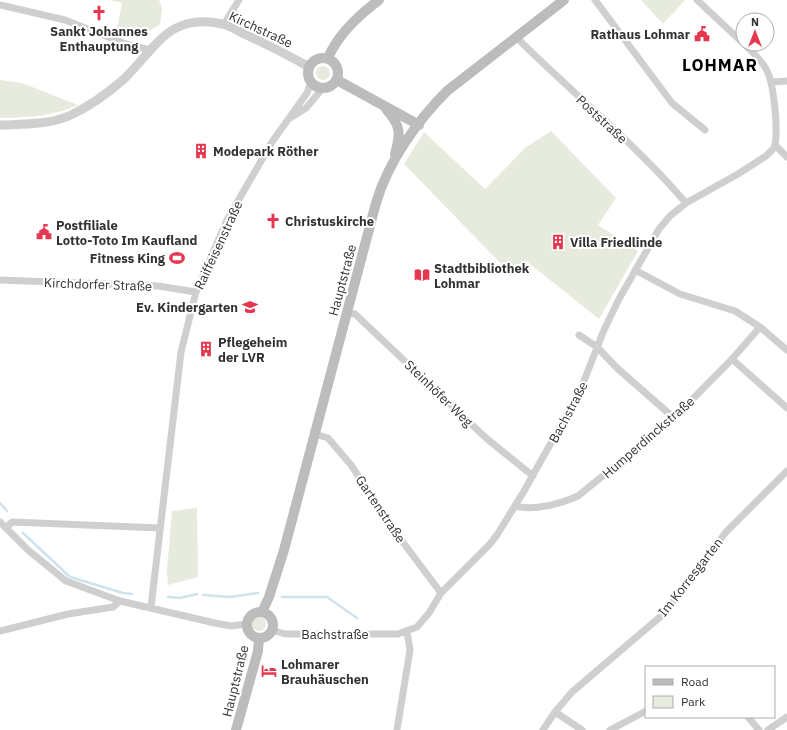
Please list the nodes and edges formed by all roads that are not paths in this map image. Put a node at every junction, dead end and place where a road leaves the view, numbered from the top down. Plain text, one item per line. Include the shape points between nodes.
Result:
1 (239, 0) edge
2 (379, 0) edge
3 (564, 0) edge
4 (595, 0) edge
5 (697, 0) edge
6 (0, 5) edge
7 (224, 24) junction
8 (735, 36) edge
9 (516, 37) junction
10 (150, 50) junction
11 (751, 52) edge
12 (328, 58) junction
13 (309, 67) junction
14 (337, 80) junction
15 (787, 81) edge
16 (311, 82) junction
17 (772, 82) junction
18 (322, 88) junction
19 (380, 103) junction
20 (290, 118) junction
21 (0, 125) edge
22 (419, 125) junction
23 (705, 130) dead end
24 (775, 145) junction
25 (787, 158) edge
26 (393, 162) junction
27 (686, 202) junction
28 (634, 270) junction
29 (0, 280) edge
30 (196, 292) junction
31 (346, 313) junction
32 (760, 327) junction
33 (579, 335) dead end
34 (597, 348) junction
35 (787, 350) edge
36 (732, 359) junction
37 (787, 408) edge
38 (674, 418) junction
39 (315, 434) junction
40 (787, 471) edge
41 (533, 476) junction
42 (515, 506) junction
43 (3, 525) edge
44 (160, 528) junction
45 (442, 593) junction
46 (120, 601) junction
47 (151, 607) junction
48 (262, 612) junction
49 (247, 624) junction
50 (0, 630) edge
51 (271, 630) junction
52 (407, 632) junction
53 (259, 638) junction
54 (555, 712) junction
55 (645, 712) edge
56 (787, 717) edge
57 (749, 718) edge
58 (236, 730) edge
59 (397, 730) edge
60 (543, 730) edge
61 (582, 730) edge
62 (610, 730) edge
63 (759, 730) edge
64 (768, 730) edge

1 - 7 street
2 - 12 main road via 343,32
3 - 9 main road, Hauptstraße
4 - 23 street via 672,103
5 - 8 street
6 - 10 street via 65,20 126,44
7 - 10 street, Kirchstraße via 199,22 175,27
7 - 13 street, Kirchstraße
9 - 22 main road, Hauptstraße via 458,81 433,105
9 - 27 street, Poststraße via 632,146
10 - 21 street, Kirchstraße via 124,79 101,97 72,114 47,122
11 - 17 street via 762,62
12 - 13 main road via 317,59
12 - 14 main road via 336,64
13 - 16 main road
14 - 18 main road
14 - 19 main road
15 - 17 street
16 - 18 main road
16 - 20 street, Raiffeisenstraße via 307,93
17 - 24 street
18 - 20 street, Raiffeisenstraße via 306,108
19 - 22 main road
19 - 26 main road via 394,118 399,131
20 - 30 street, Raiffeisenstraße via 272,142 227,220
22 - 26 main road, Hauptstraße
24 - 25 street
24 - 27 street, Bachstraße via 772,151 738,174
26 - 31 main road, Hauptstraße via 377,200
27 - 28 street, Bachstraße via 659,229
28 - 32 street via 680,294 734,311
28 - 34 street, Bachstraße
29 - 30 street, Kirchdorfer Straße via 158,286
30 - 44 street, Raiffeisenstraße via 181,352
31 - 39 main road, Hauptstraße
31 - 41 street, Steinhöfer Weg via 355,314 486,438
32 - 35 street
32 - 36 street, Humperdinckstraße
33 - 34 street
34 - 38 street
34 - 41 street, Bachstraße via 580,391
36 - 37 street
36 - 38 street, Humperdinckstraße
38 - 42 street, Humperdinckstraße via 578,496 526,509
39 - 45 street, Gartenstraße via 328,438 351,465 399,538
39 - 48 main road, Hauptstraße via 284,550
40 - 54 street, Im Korresgarten via 726,532 660,617 572,692
41 - 42 street, Bachstraße
42 - 45 street, Bachstraße via 489,545
43 - 44 street via 12,522
43 - 46 street via 28,550 66,581
44 - 47 street, Raiffeisenstraße
45 - 52 street, Bachstraße via 417,627
46 - 47 street
46 - 50 street via 113,607 68,614
47 - 49 street via 215,623 232,626
48 - 49 main road via 251,615
48 - 51 main road via 270,618
49 - 53 main road via 250,633
51 - 52 street, Bachstraße via 285,634 314,635
51 - 53 main road via 266,636
52 - 59 street via 411,644
53 - 58 main road, Hauptstraße via 258,651
54 - 60 street, Im Korresgarten
54 - 61 street
55 - 62 street
56 - 64 street
57 - 63 street

